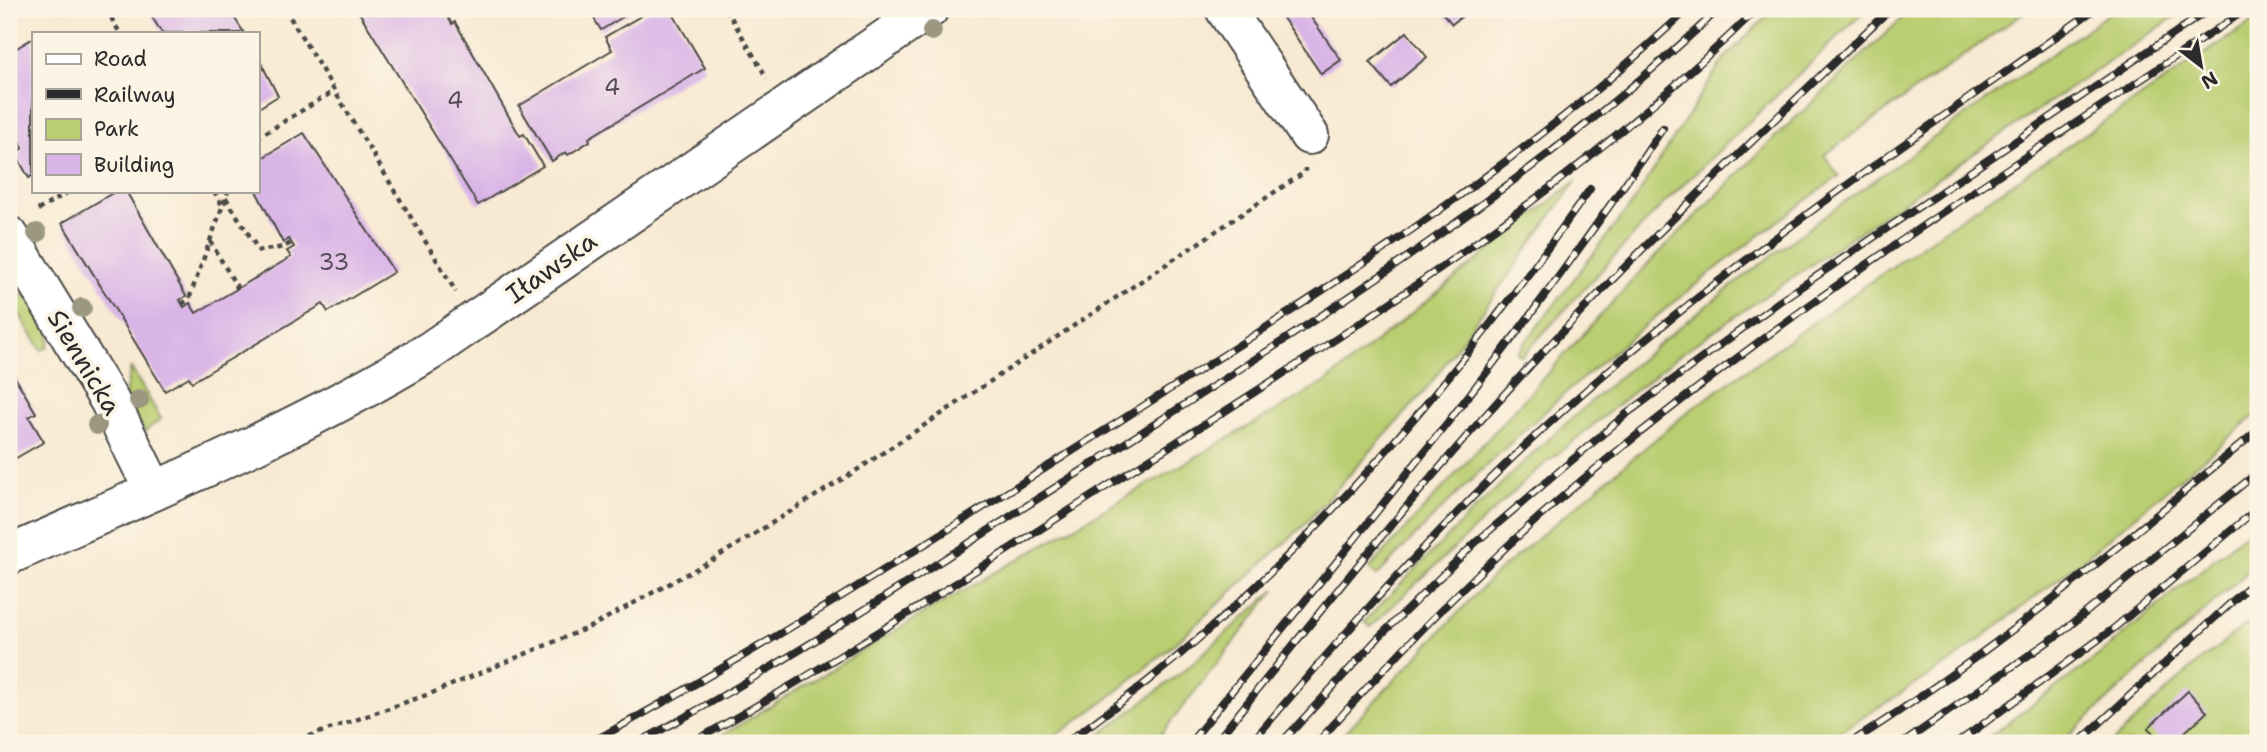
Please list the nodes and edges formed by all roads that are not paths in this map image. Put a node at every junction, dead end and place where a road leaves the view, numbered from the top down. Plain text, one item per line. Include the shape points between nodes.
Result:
1 (929, 9) edge
2 (1225, 9) edge
3 (1309, 135) road end
4 (9, 236) edge
5 (154, 491) junction
6 (9, 555) edge

1 - 5 street, Iławska via 430,351 320,413
2 - 3 street
4 - 5 street, Siennicka via 109,400
5 - 6 street, Iławska

